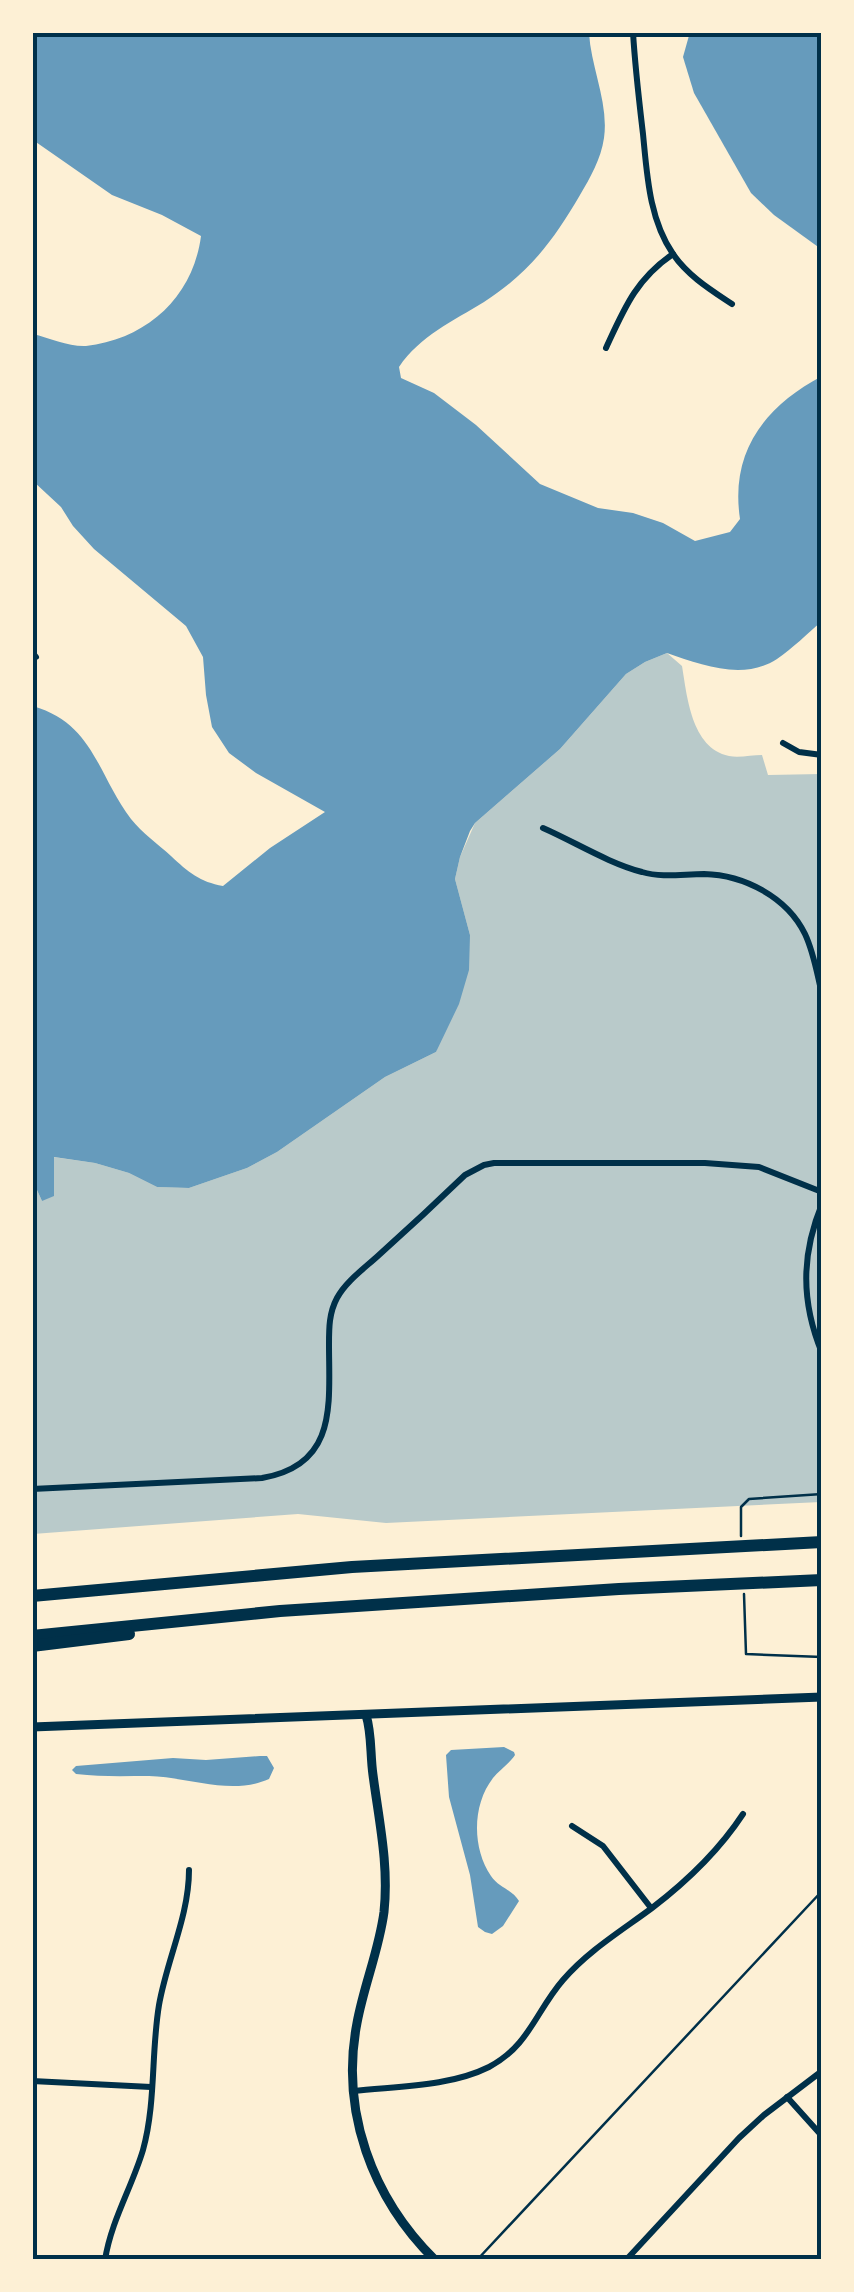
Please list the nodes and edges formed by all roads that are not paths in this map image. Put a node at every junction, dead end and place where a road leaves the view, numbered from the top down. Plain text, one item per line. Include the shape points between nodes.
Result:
1 (633, 32) edge
2 (672, 254) junction
3 (732, 304) dead end
4 (606, 348) dead end
5 (783, 743) dead end
6 (822, 755) edge
7 (543, 828) dead end
8 (822, 994) edge
9 (822, 1192) edge
10 (822, 1204) edge
11 (822, 1353) edge
12 (32, 1489) edge
13 (822, 1539) edge
14 (822, 1581) edge
15 (32, 1596) edge
16 (280, 1611) junction
17 (32, 1636) edge
18 (32, 1646) edge
19 (822, 1697) edge
20 (366, 1714) junction
21 (32, 1727) edge
22 (743, 1814) dead end
23 (572, 1826) dead end
24 (189, 1870) dead end
25 (651, 1908) junction
26 (822, 2072) edge
27 (32, 2082) edge
28 (151, 2087) junction
29 (353, 2091) junction
30 (787, 2097) junction
31 (822, 2136) edge
32 (106, 2260) edge
33 (434, 2260) edge
34 (626, 2260) edge

1 - 2 street via 653,210
2 - 3 street
2 - 4 street via 640,282
5 - 6 street
7 - 8 street via 642,872 720,875 762,890 805,933
9 - 12 street via 748,1165 484,1165 465,1175 341,1291 330,1318 328,1420 304,1460 262,1478
10 - 11 street via 804,1284
13 - 15 highway via 352,1567
14 - 16 highway
16 - 17 highway
16 - 18 highway
19 - 20 street
20 - 21 street
20 - 29 street via 386,1882 378,1948 357,2022
22 - 25 street
23 - 25 street via 603,1846
24 - 28 street via 160,2000
25 - 29 street via 576,1965 527,2036 492,2065 449,2080
26 - 30 street
27 - 28 street
28 - 32 street via 144,2145
29 - 33 street via 377,2181
30 - 31 street
30 - 34 street

